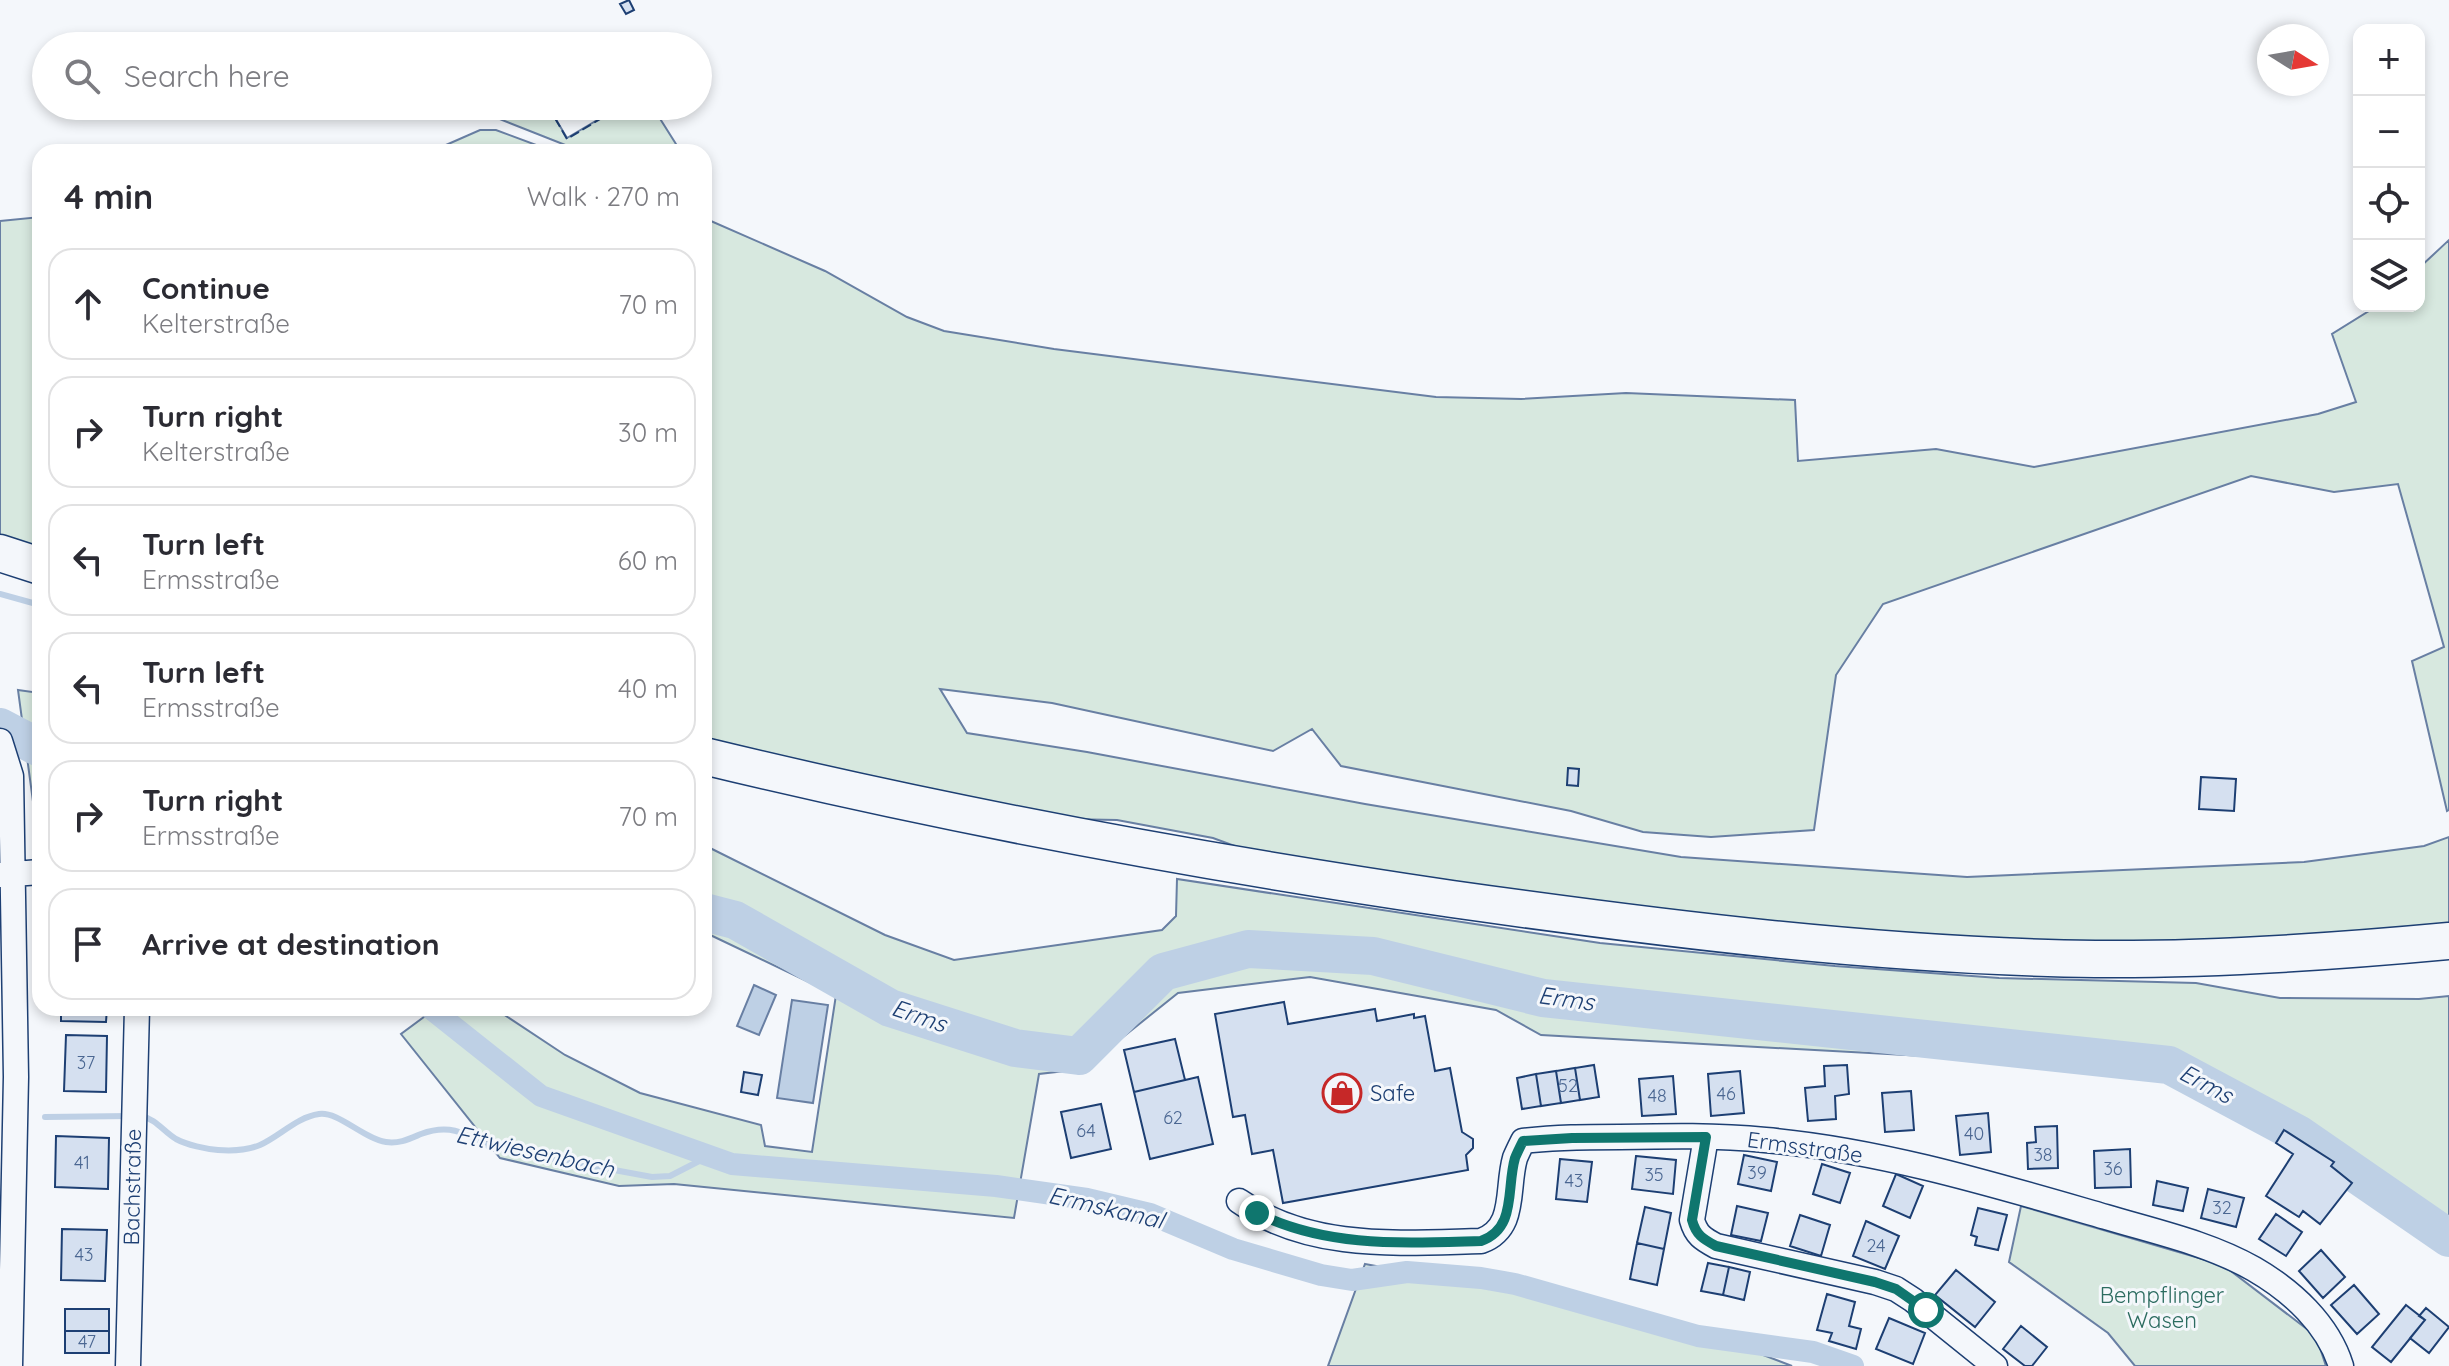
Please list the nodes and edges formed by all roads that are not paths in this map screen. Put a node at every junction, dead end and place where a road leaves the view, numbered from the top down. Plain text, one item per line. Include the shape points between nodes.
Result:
1 (0, 553) edge
2 (32, 563) edge
3 (0, 741) edge
4 (712, 758) edge
5 (32, 872) edge
6 (6, 874) edge
7 (2449, 941) edge
8 (137, 1016) edge
9 (8, 1077) edge
10 (1706, 1137) junction
11 (1239, 1201) dead end
12 (10, 1366) edge
13 (128, 1366) edge
14 (1995, 1366) edge
15 (2341, 1366) edge

1 - 2 highway
3 - 6 street via 11,776
4 - 7 highway via 937,809 1183,856 1709,932 2094,959 2291,954
5 - 6 street
6 - 9 street
8 - 13 street, Bachstraße
9 - 12 street
10 - 11 street, Ermsstraße via 1523,1141 1503,1222 1495,1236 1481,1241 1349,1240 1280,1225
10 - 14 street via 1692,1220 1703,1239 1896,1289
10 - 15 street, Ermsstraße via 1872,1156 2199,1244 2235,1258 2282,1288 2326,1333

